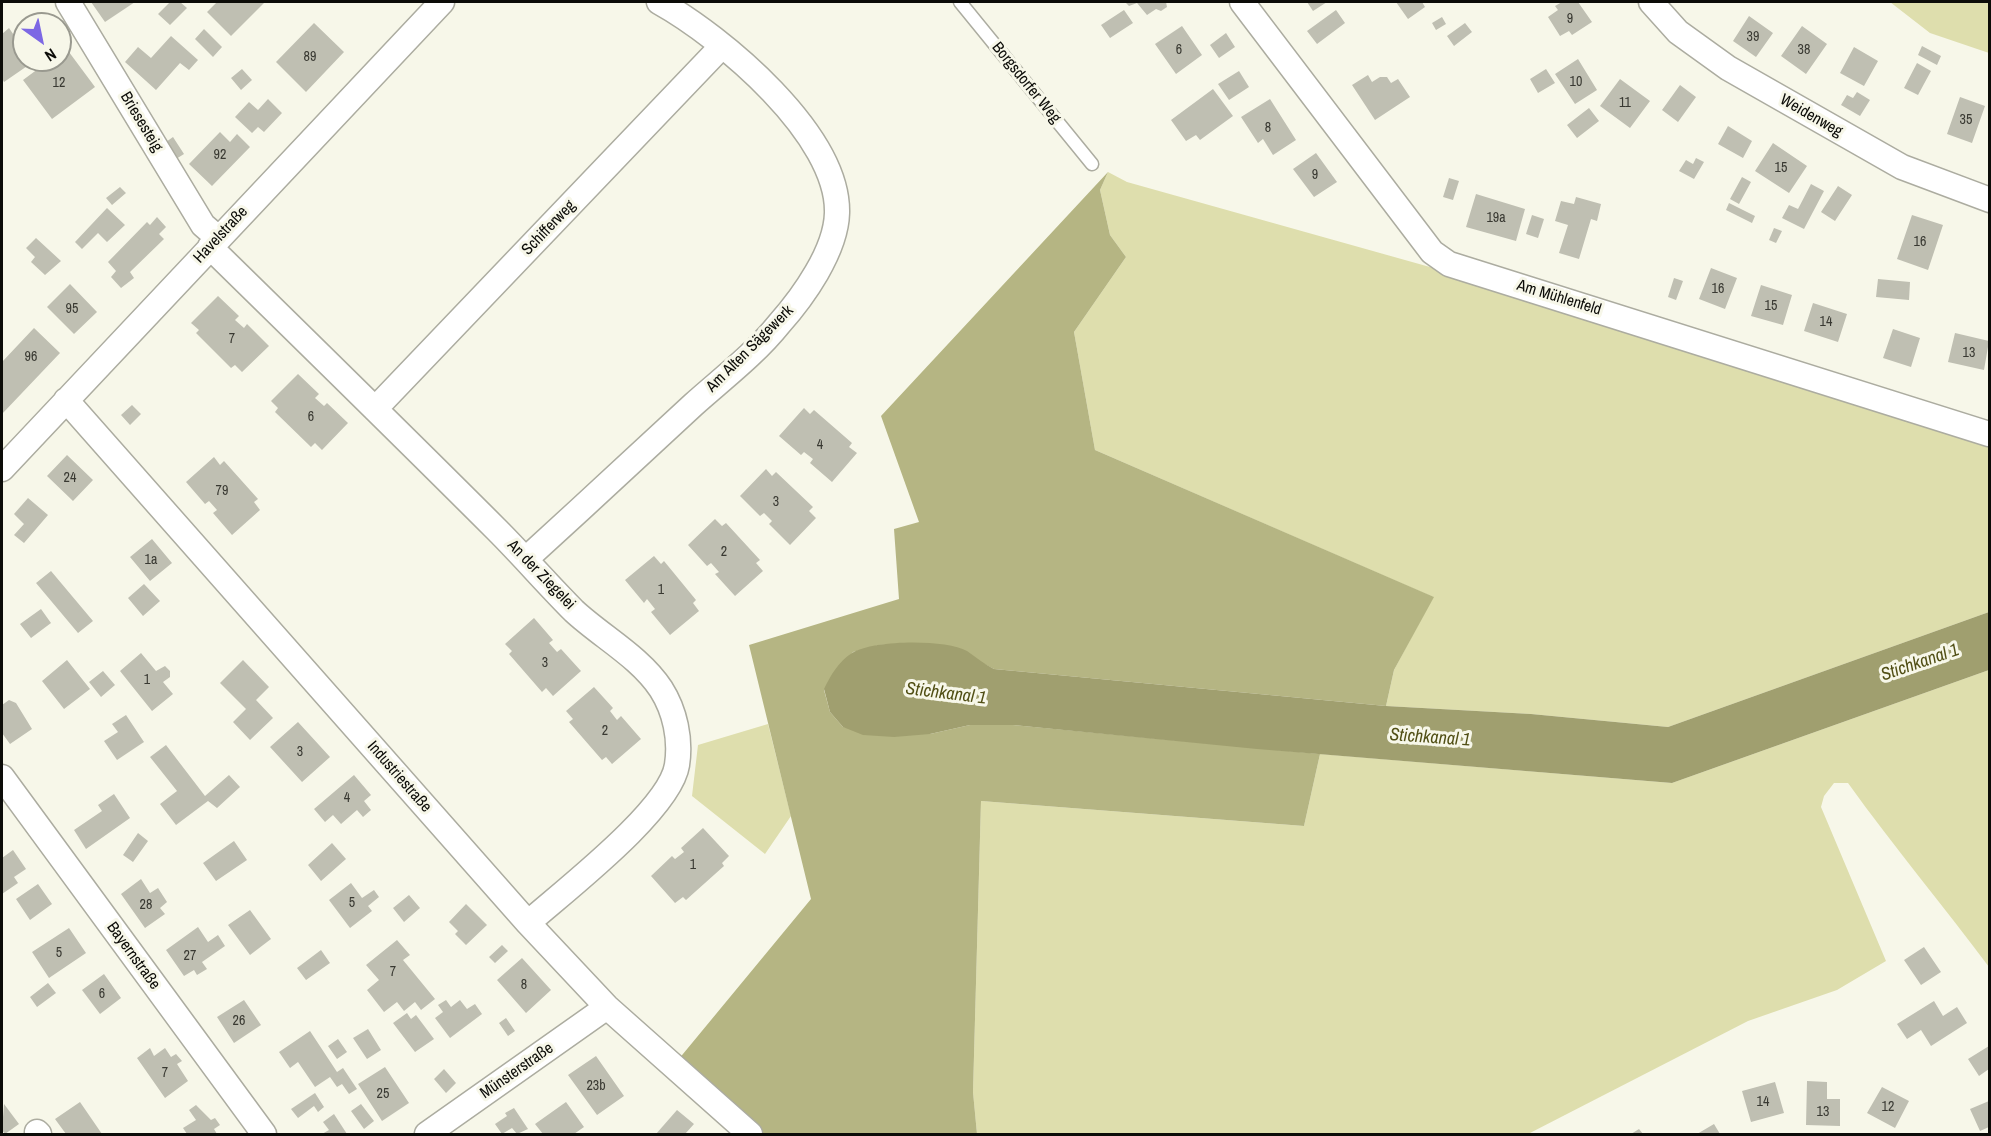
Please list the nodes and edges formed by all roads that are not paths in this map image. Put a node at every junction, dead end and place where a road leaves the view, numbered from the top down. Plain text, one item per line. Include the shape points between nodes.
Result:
1 (68, 2) edge
2 (442, 2) edge
3 (659, 2) edge
4 (960, 2) edge
5 (1242, 2) edge
6 (1651, 2) edge
7 (722, 46) junction
8 (1092, 164) dead end
9 (1989, 200) edge
10 (214, 243) junction
11 (66, 400) junction
12 (375, 409) junction
13 (1989, 434) edge
14 (2, 469) edge
15 (526, 559) junction
16 (2, 777) edge
17 (528, 923) junction
18 (607, 1007) junction
19 (264, 1134) edge
20 (427, 1134) edge
21 (750, 1134) edge

1 - 10 street, Briesesteig
2 - 10 street, Havelstraße
3 - 7 street, Am Alten Sägewerk
4 - 8 lane, Borgsdorfer Weg
5 - 13 street, Am Mühlenfeld via 1432,252 1449,264
6 - 9 street, Weidenweg via 1678,32 1728,68 1902,167
7 - 12 street, Schifferweg
7 - 15 street, Am Alten Sägewerk via 771,91 807,132 826,162 834,185 837,214 831,239 820,267 778,327
10 - 11 street, Havelstraße
10 - 12 street, An der Ziegelei
11 - 14 street, Havelstraße
11 - 17 street, Industriestraße
12 - 15 street, An der Ziegelei
15 - 17 street, An der Ziegelei via 575,612 644,669 660,688 672,708 679,743 677,768 663,797 639,824
16 - 19 street, Bayernstraße
17 - 18 street, Industriestraße
18 - 20 street, Münsterstraße
18 - 21 street, Industriestraße

